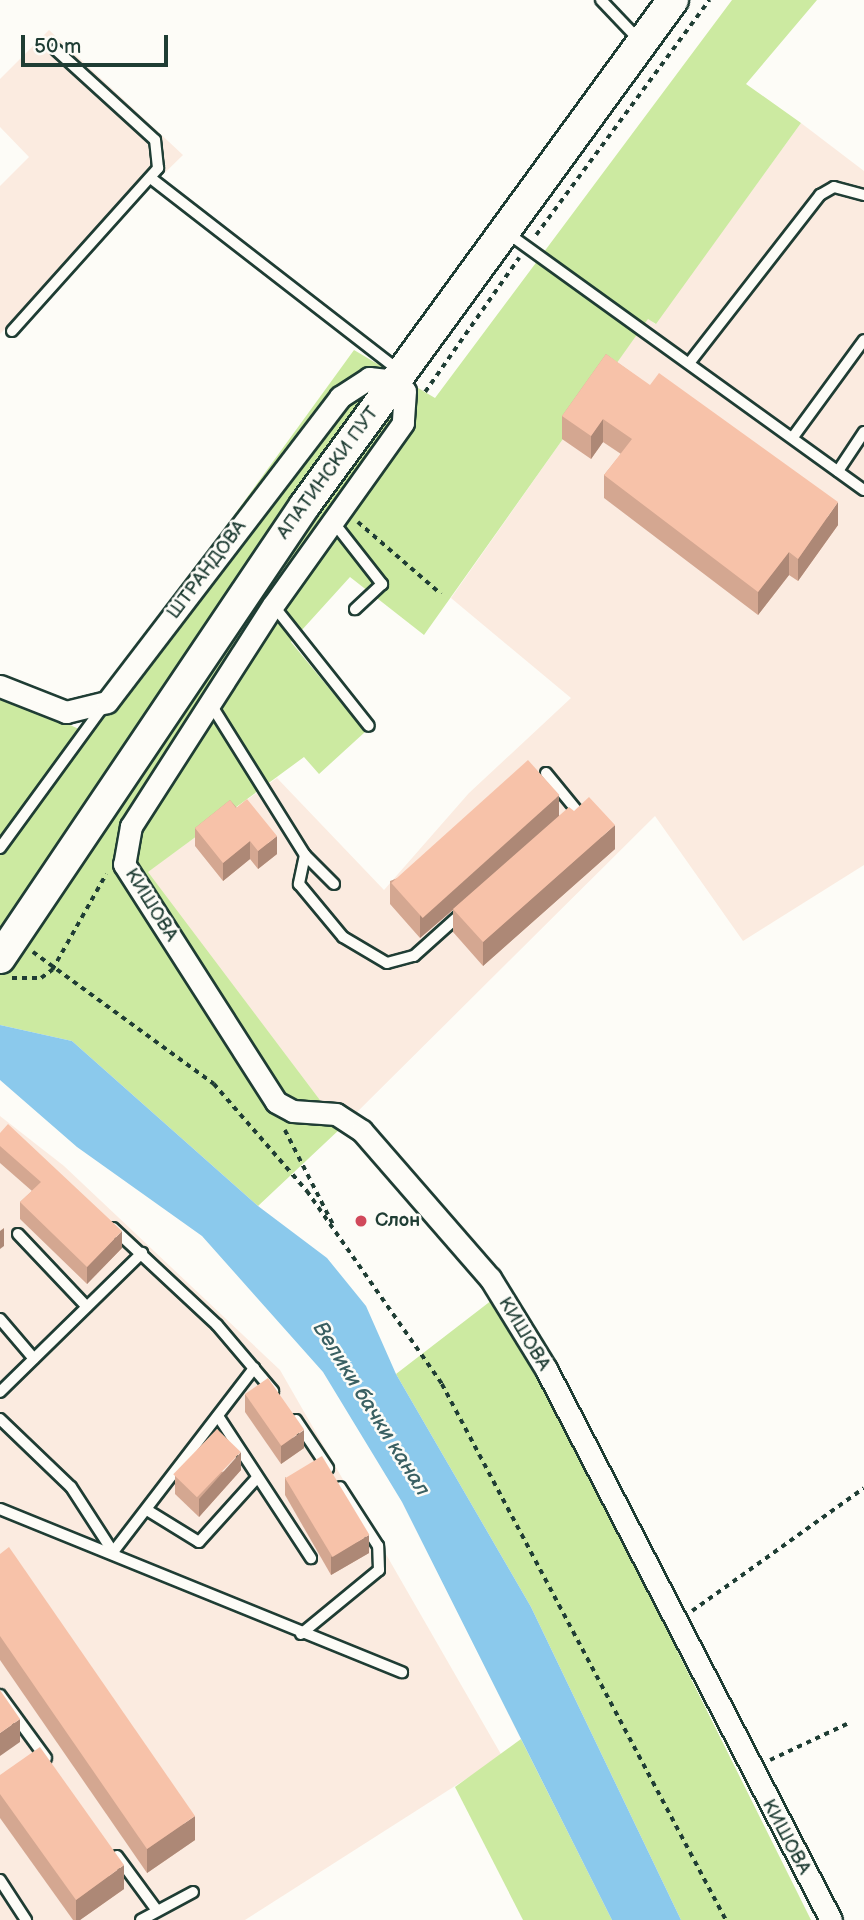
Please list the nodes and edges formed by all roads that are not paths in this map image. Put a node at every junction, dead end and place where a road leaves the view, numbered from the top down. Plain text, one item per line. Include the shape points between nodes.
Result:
1 (601, 0) edge
2 (673, 0) edge
3 (641, 42) junction
4 (56, 50) dead end
5 (152, 178) junction
6 (864, 195) edge
7 (517, 239) junction
8 (12, 331) dead end
9 (864, 340) edge
10 (690, 362) junction
11 (399, 377) junction
12 (864, 432) edge
13 (793, 437) junction
14 (838, 471) junction
15 (864, 490) edge
16 (336, 513) junction
17 (273, 605) junction
18 (355, 609) dead end
19 (0, 685) edge
20 (107, 702) junction
21 (210, 703) junction
22 (369, 726) dead end
23 (546, 773) dead end
24 (557, 830) edge
25 (0, 848) edge
26 (305, 855) junction
27 (334, 884) dead end
28 (475, 902) edge
29 (0, 958) edge
30 (104, 1220) edge
31 (18, 1234) dead end
32 (142, 1253) junction
33 (87, 1307) junction
34 (0, 1319) edge
35 (34, 1359) junction
36 (254, 1368) junction
37 (0, 1392) edge
38 (218, 1416) junction
39 (0, 1419) edge
40 (256, 1479) junction
41 (0, 1508) edge
42 (147, 1510) junction
43 (113, 1552) junction
44 (312, 1558) dead end
45 (301, 1634) junction
46 (402, 1672) dead end
47 (0, 1695) edge
48 (58, 1774) edge
49 (107, 1842) edge
50 (0, 1880) edge
51 (193, 1892) dead end
52 (156, 1909) junction
53 (26, 1920) edge
54 (141, 1920) edge
55 (831, 1920) edge

1 - 3 lane
2 - 3 main road, АПАТИНСКИ ПУТ
3 - 7 main road, АПАТИНСКИ ПУТ
4 - 5 lane via 155,140 159,152
5 - 8 lane
5 - 11 lane
6 - 10 lane via 834,187 820,195
7 - 10 lane
7 - 11 main road, АПАТИНСКИ ПУТ
9 - 13 lane
10 - 13 lane
11 - 16 street via 405,391 403,423
11 - 20 street, ШТРАНДОВА via 364,380 340,397
11 - 29 main road, АПАТИНСКИ ПУТ via 188,671
12 - 14 lane
13 - 14 lane
14 - 15 lane
16 - 17 street
16 - 18 lane via 382,584
17 - 21 street
17 - 22 lane
19 - 20 street via 66,712
20 - 25 lane
21 - 26 lane
21 - 55 street, КИШОВА via 126,840 130,878 276,1102 293,1111 336,1114 362,1131 490,1278 546,1369 741,1754
23 - 24 lane via 578,812
26 - 27 lane
26 - 28 lane via 299,884 343,937 387,963 414,956
30 - 32 lane
31 - 33 lane
32 - 33 lane
32 - 36 lane
33 - 35 lane
34 - 35 lane
35 - 37 lane
36 - 38 lane
36 - 45 lane via 292,1413 381,1560 373,1576
38 - 40 lane
38 - 42 lane
39 - 43 lane via 71,1487
40 - 42 lane via 199,1542
40 - 44 lane
41 - 43 lane
42 - 43 lane
43 - 45 lane
45 - 46 lane
47 - 48 lane
49 - 52 lane
50 - 53 lane
51 - 52 lane
52 - 54 lane

